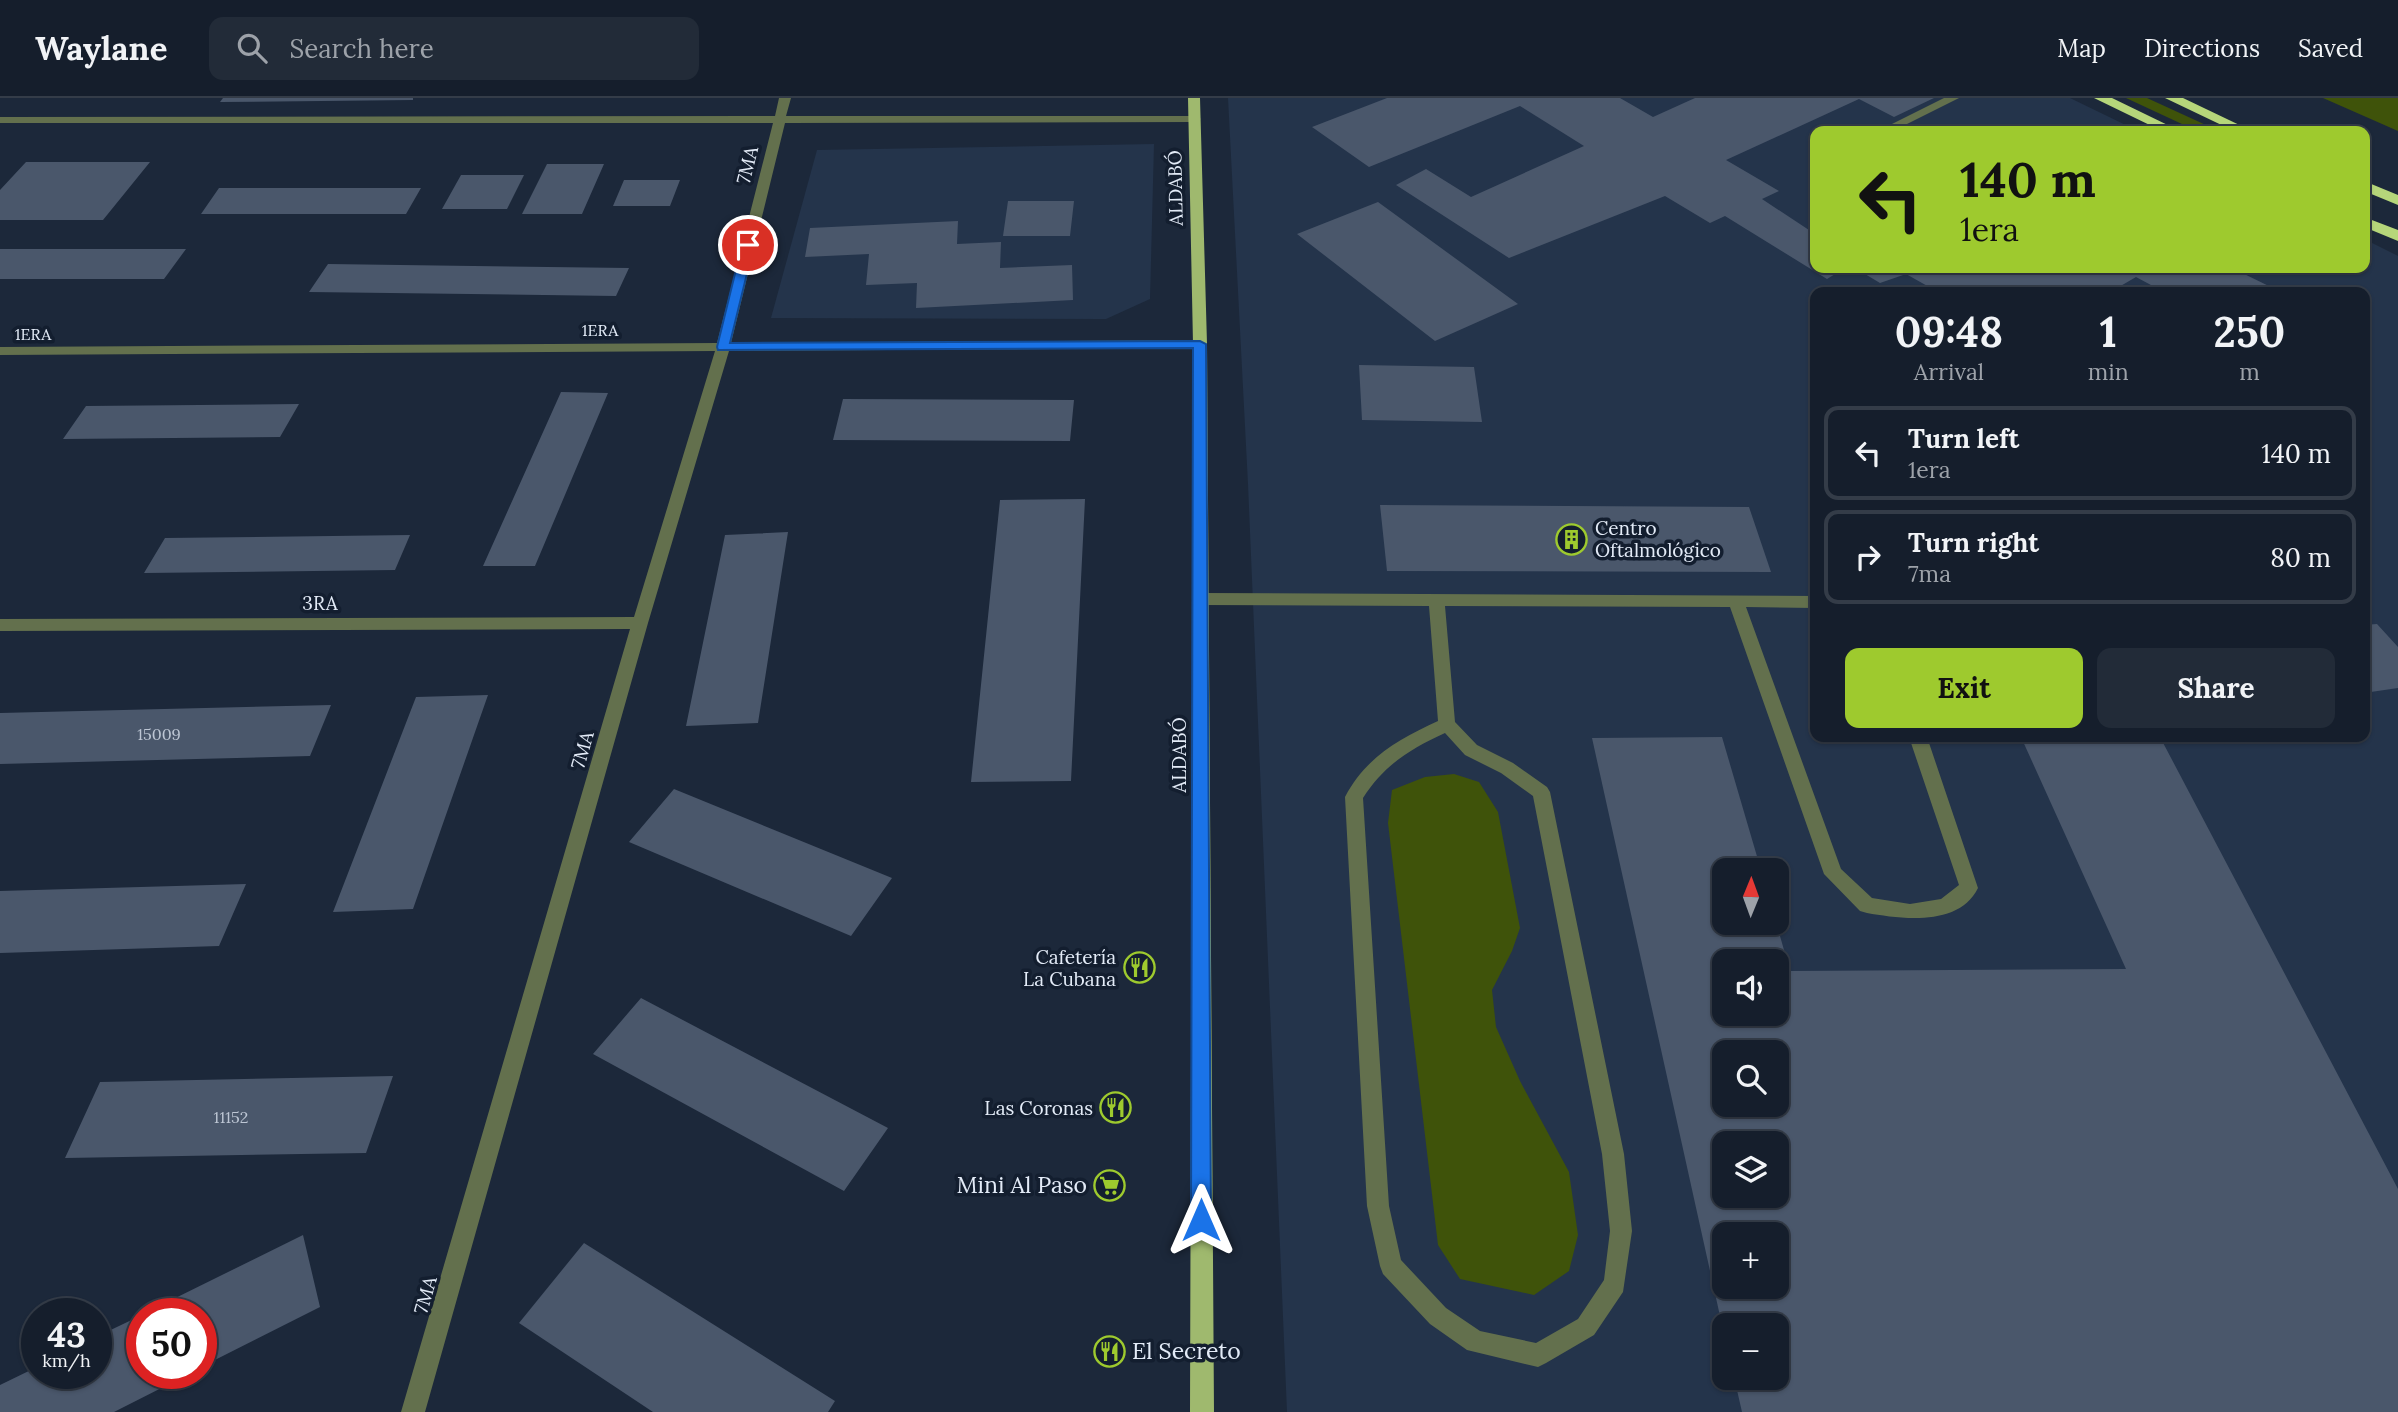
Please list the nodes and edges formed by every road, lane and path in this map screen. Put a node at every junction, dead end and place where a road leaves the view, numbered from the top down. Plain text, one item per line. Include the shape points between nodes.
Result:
1 (785, 98) edge
2 (1194, 98) edge
3 (1952, 98) edge
4 (2101, 98) edge
5 (2172, 98) edge
6 (780, 118) junction
7 (1195, 119) junction
8 (0, 120) edge
9 (1894, 126) edge
10 (2162, 126) edge
11 (2234, 126) edge
12 (2370, 188) edge
13 (2398, 201) edge
14 (2370, 224) edge
15 (2398, 236) edge
16 (1200, 344) junction
17 (723, 347) junction
18 (0, 351) edge
19 (1200, 599) junction
20 (1436, 599) junction
21 (1736, 601) junction
22 (1810, 602) edge
23 (640, 623) junction
24 (0, 625) edge
25 (1447, 724) junction
26 (1921, 742) edge
27 (413, 1412) edge
28 (1202, 1412) edge

1 - 6 street, 7MA
2 - 7 main road, ALDABÓ
3 - 9 street
4 - 10 highway
5 - 11 highway
6 - 7 street
6 - 8 street
6 - 17 street, 7MA
7 - 16 main road, ALDABÓ
12 - 13 highway
14 - 15 highway
16 - 17 street, 1ERA
16 - 19 main road, ALDABÓ
17 - 18 street, 1ERA
17 - 23 street, 7MA
19 - 20 street
19 - 28 main road, ALDABÓ
20 - 21 street
20 - 25 street
21 - 22 street
21 - 26 street via 1833,874 1867,905 1910,912 1947,906 1969,888
23 - 24 street, 3RA
23 - 27 street, 7MA
25 - 25 street via 1395,749 1370,770 1354,797 1378,1206 1391,1266 1438,1316 1475,1342 1538,1355 1586,1327 1615,1284 1621,1231 1613,1154 1541,792 1471,750

